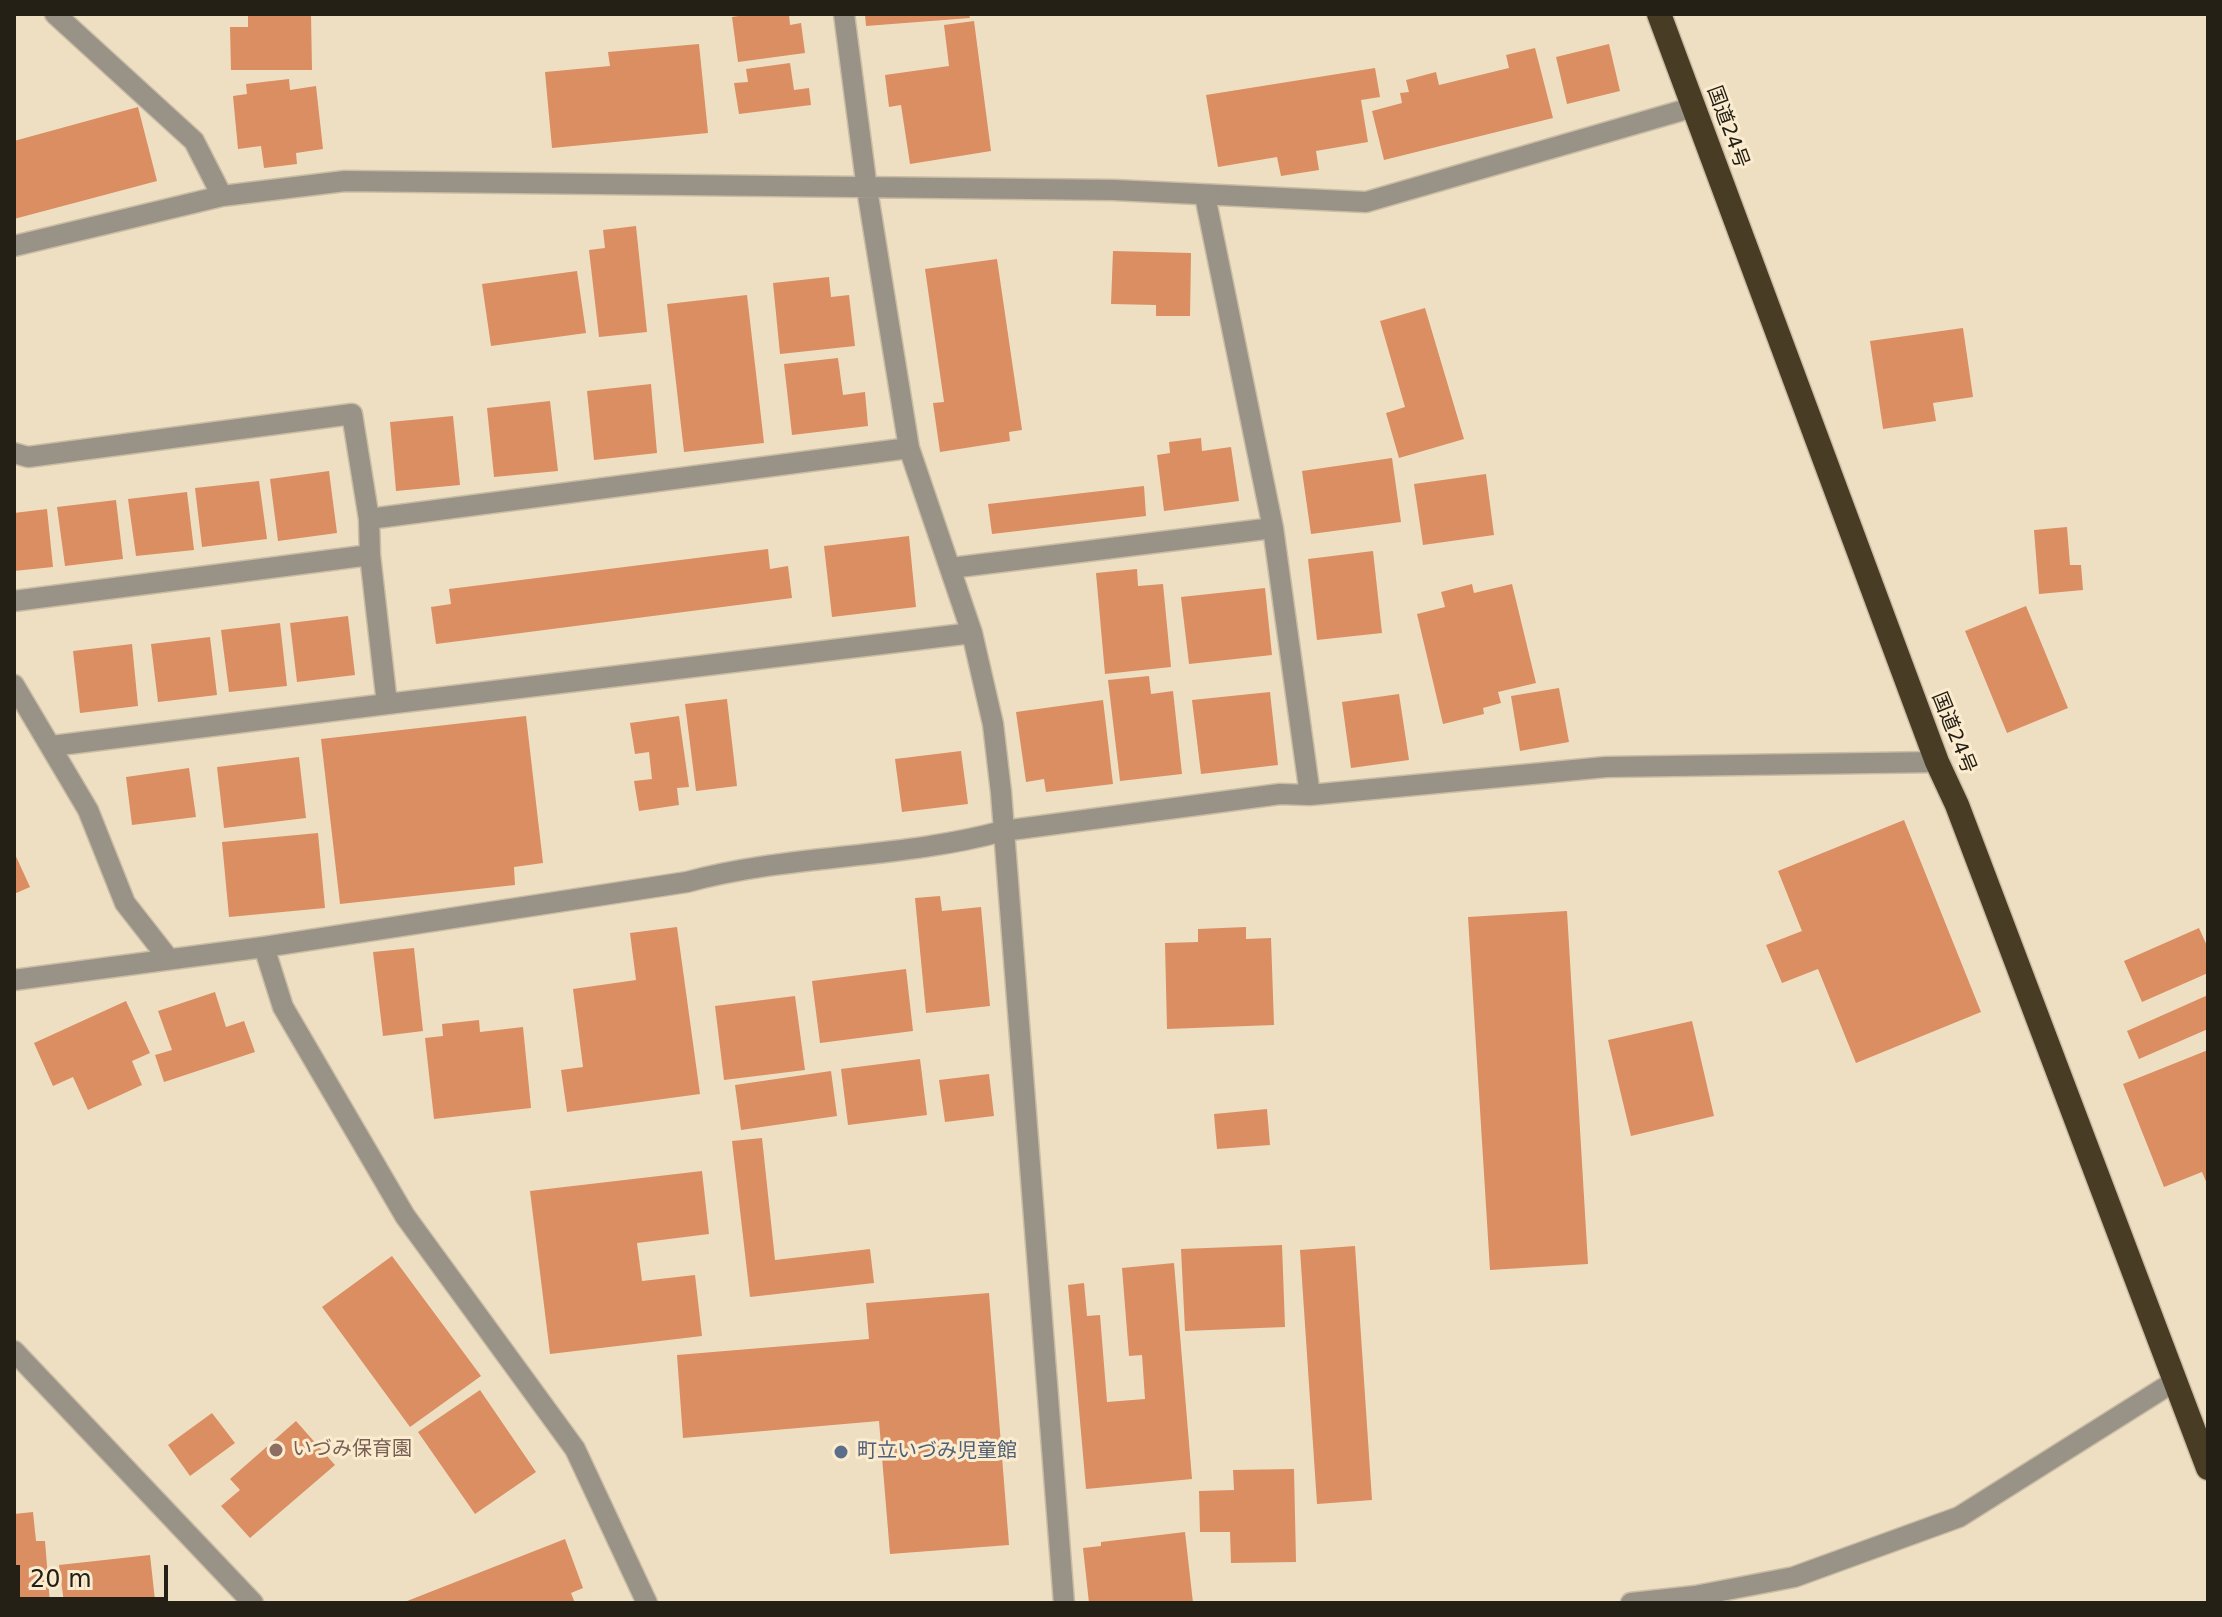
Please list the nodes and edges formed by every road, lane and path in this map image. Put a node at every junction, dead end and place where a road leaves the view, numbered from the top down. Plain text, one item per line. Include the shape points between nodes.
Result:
1 (55, 14) edge
2 (844, 14) edge
3 (1659, 14) edge
4 (1694, 107) junction
5 (867, 189) junction
6 (222, 196) junction
7 (1205, 196) junction
8 (14, 246) edge
9 (909, 448) junction
10 (14, 453) edge
11 (369, 519) junction
12 (1273, 528) junction
13 (370, 555) junction
14 (951, 568) junction
15 (14, 601) edge
16 (972, 633) junction
17 (14, 685) edge
18 (387, 704) junction
19 (52, 746) junction
20 (1937, 762) junction
21 (1310, 795) junction
22 (1003, 831) junction
23 (264, 947) junction
24 (168, 958) junction
25 (14, 980) edge
26 (14, 1351) edge
27 (2175, 1381) junction
28 (2208, 1468) edge
29 (253, 1603) edge
30 (647, 1603) edge
31 (1064, 1603) edge
32 (1631, 1603) edge

1 - 6 street via 194,141
2 - 5 street
3 - 4 highway, 国道24号
4 - 7 street via 1366,202
4 - 20 highway, 国道24号
5 - 6 street via 345,181
5 - 7 street via 1114,190
5 - 9 street
6 - 8 street
7 - 12 street
9 - 11 street
9 - 14 street
10 - 11 street via 28,457 352,414
11 - 13 street
12 - 14 street
12 - 21 street
13 - 15 street
13 - 18 street
14 - 16 street
16 - 18 street
16 - 22 street via 993,724
17 - 19 street
18 - 19 street
19 - 24 street via 88,810 125,903
20 - 21 street via 1606,767
20 - 27 highway, 国道24号
21 - 22 street via 1280,794
22 - 23 street via 959,843 732,870 687,882
22 - 31 street
23 - 24 street
23 - 30 street via 283,1007 405,1216 575,1449
24 - 25 street
26 - 29 street
27 - 28 highway, 国道24号
27 - 32 street via 1959,1517 1794,1577

